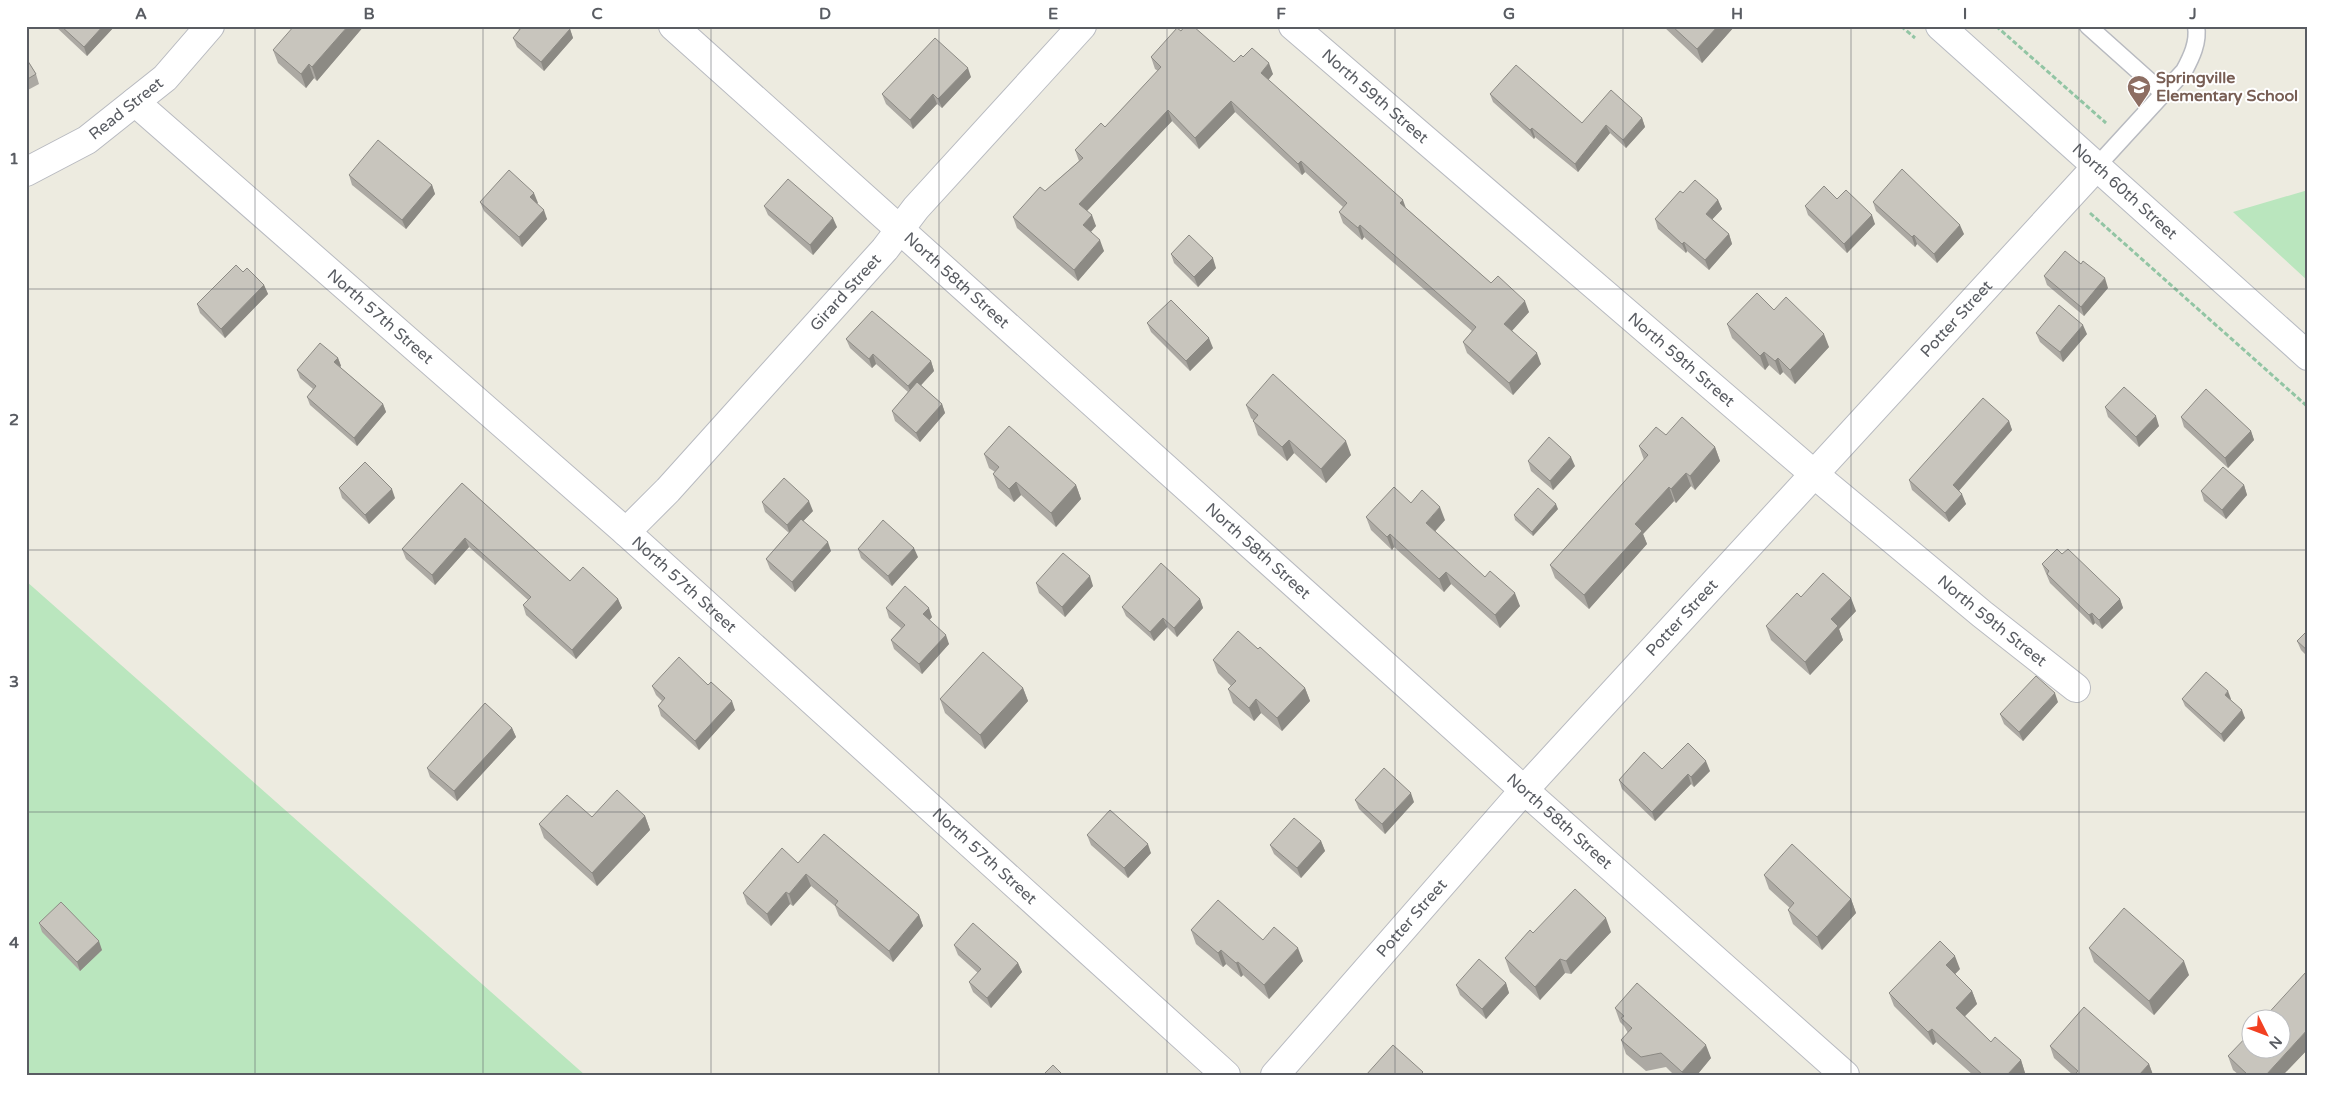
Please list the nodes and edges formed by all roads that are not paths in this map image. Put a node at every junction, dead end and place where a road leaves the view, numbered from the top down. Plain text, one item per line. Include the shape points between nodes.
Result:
1 (210, 26) edge
2 (673, 26) edge
3 (1082, 26) edge
4 (1293, 26) edge
5 (1940, 26) edge
6 (2088, 26) edge
7 (2196, 26) edge
8 (2164, 94) junction
9 (135, 102) junction
10 (2097, 166) junction
11 (26, 172) edge
12 (900, 230) junction
13 (2308, 356) edge
14 (1814, 474) junction
15 (626, 532) junction
16 (2076, 688) dead end
17 (1524, 790) junction
18 (1226, 1075) edge
19 (1275, 1075) edge
20 (1845, 1075) edge

1 - 9 street, Read Street via 165,78
2 - 12 street, North 58th Street
3 - 12 street, Girard Street via 916,208
4 - 14 street, North 59th Street
5 - 10 street, North 60th Street
6 - 8 lane
7 - 8 lane via 2192,55 2184,72
8 - 10 lane
9 - 11 street, Read Street via 86,140
9 - 15 street, North 57th Street
10 - 13 street, North 60th Street
10 - 14 street, Potter Street
12 - 15 street, Girard Street via 668,490
12 - 17 street, North 58th Street
14 - 16 street, North 59th Street
14 - 17 street, Potter Street
15 - 18 street, North 57th Street
17 - 19 street, Potter Street
17 - 20 street, North 58th Street

